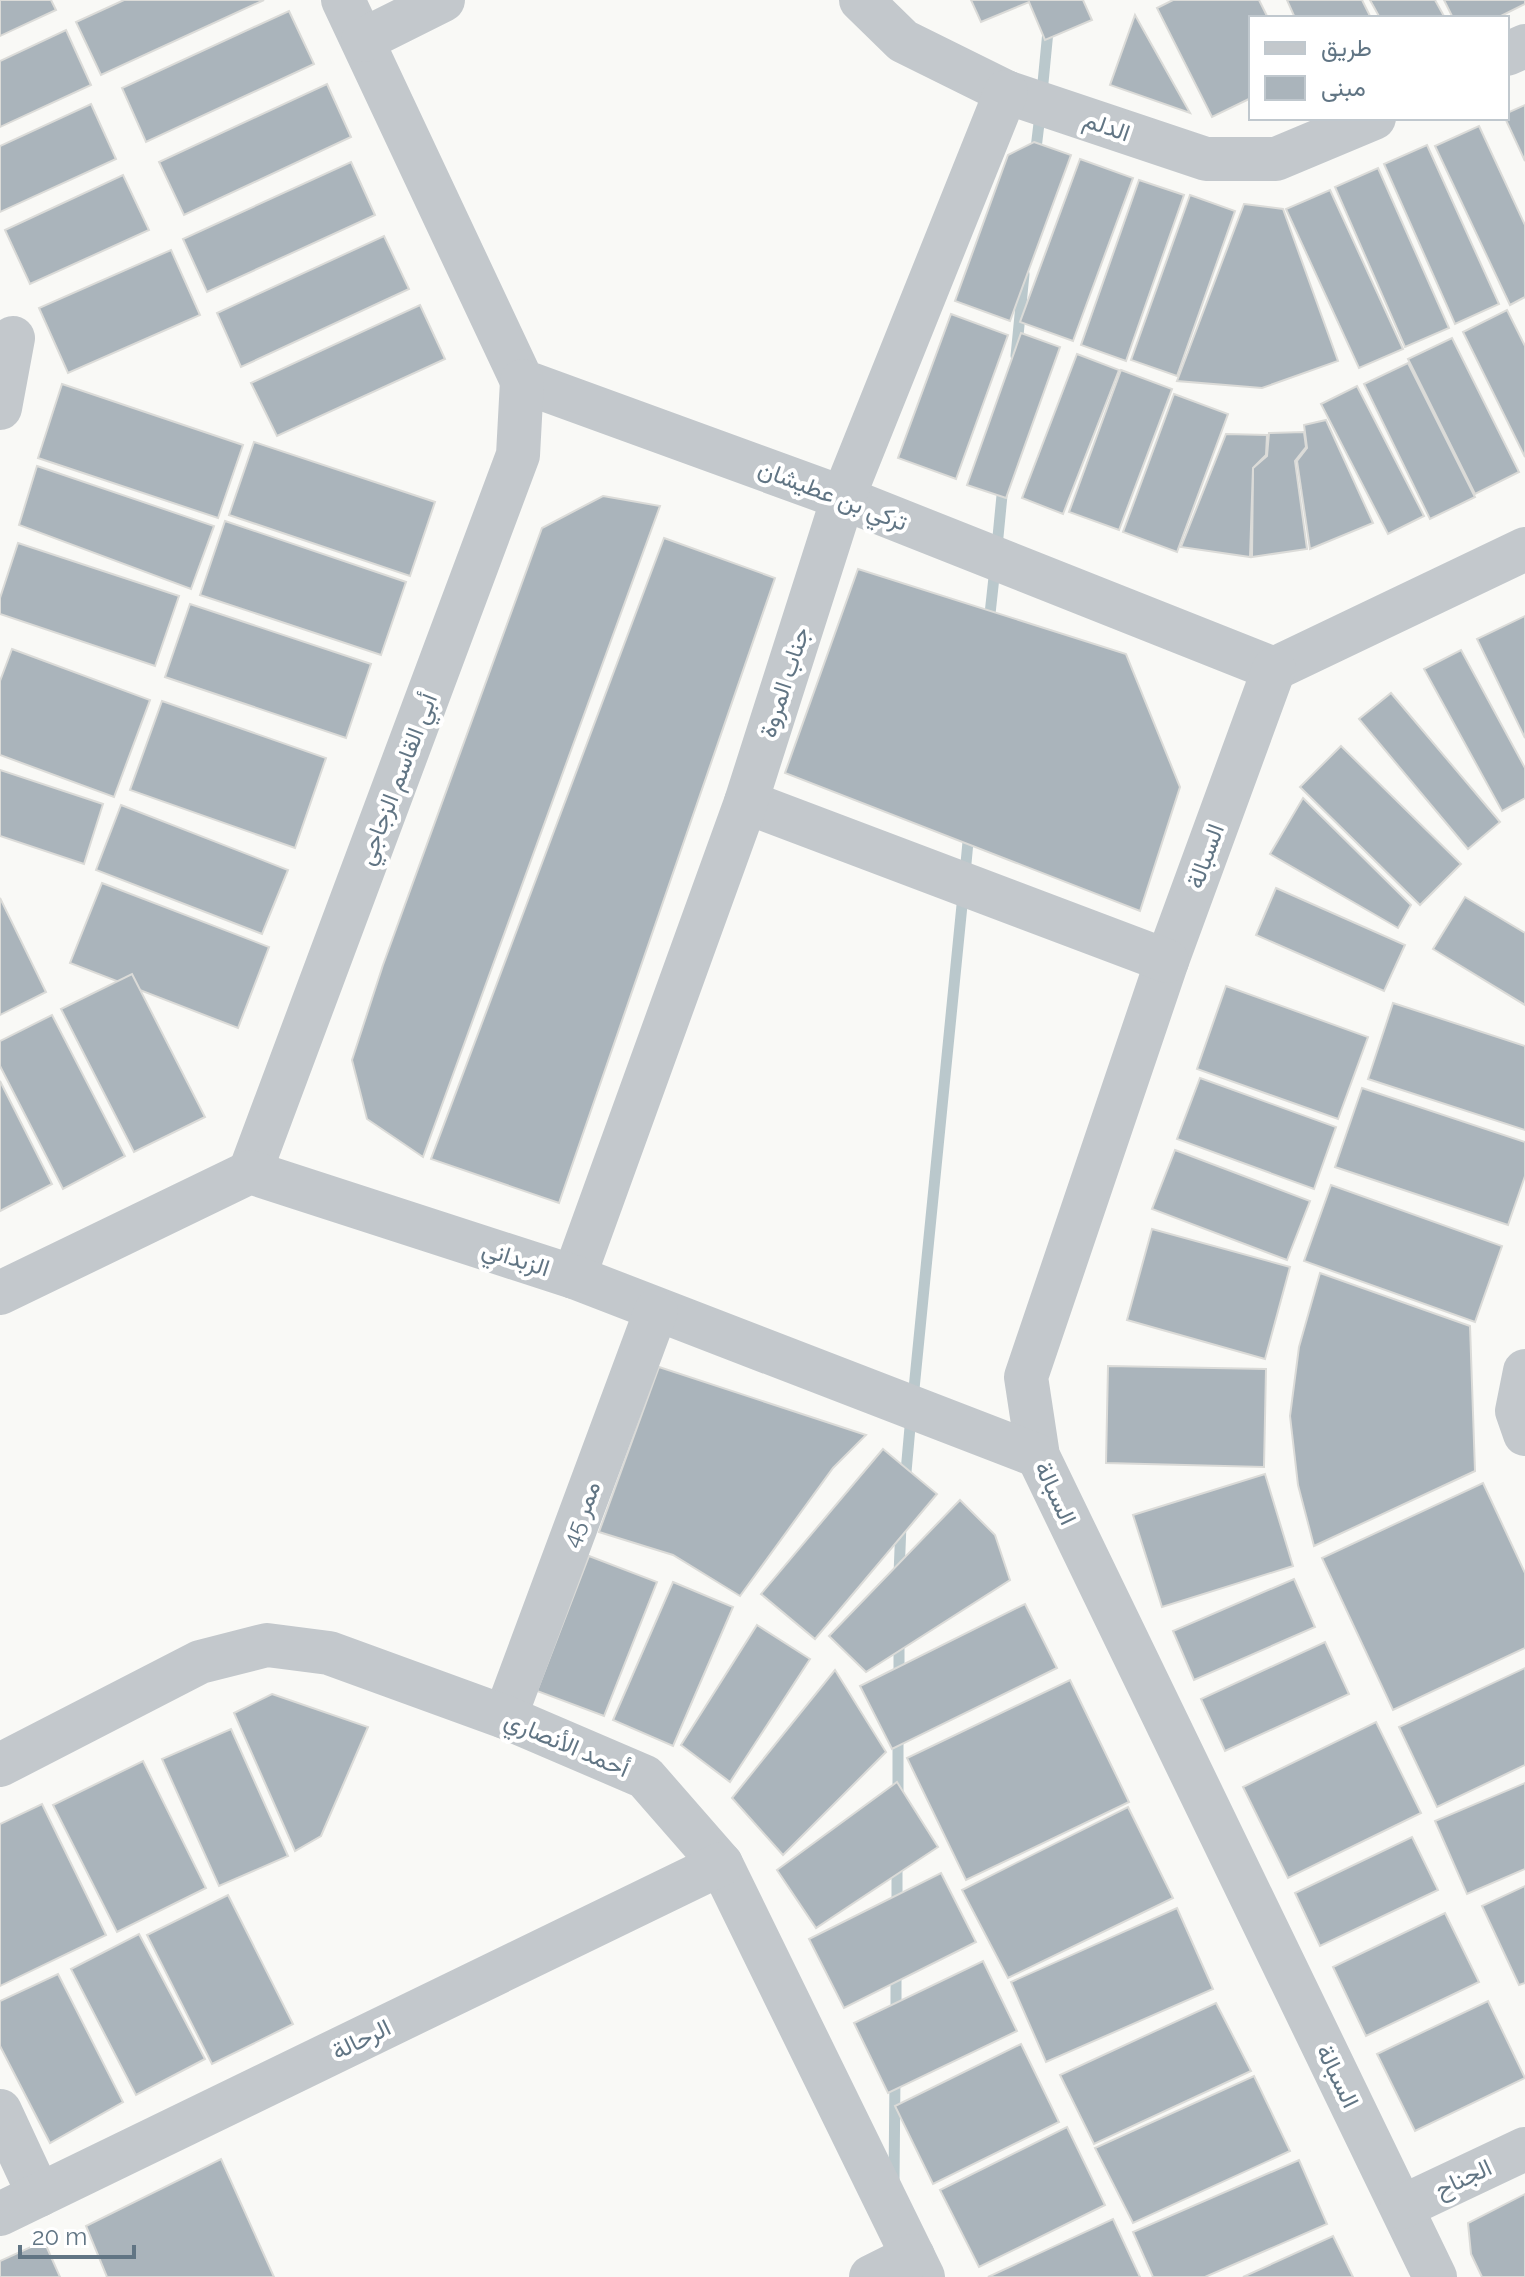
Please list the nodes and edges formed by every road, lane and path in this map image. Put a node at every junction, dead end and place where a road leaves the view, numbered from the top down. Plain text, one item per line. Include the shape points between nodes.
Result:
1 (343, 0) edge
2 (443, 0) edge
3 (861, 0) edge
4 (363, 40) junction
5 (1006, 92) junction
6 (1369, 120) edge
7 (4, 330) edge
8 (522, 381) junction
9 (0, 408) edge
10 (843, 498) junction
11 (1525, 549) edge
12 (1274, 669) junction
13 (746, 802) junction
14 (1167, 961) junction
15 (250, 1172) junction
16 (574, 1277) junction
17 (0, 1293) edge
18 (656, 1311) junction
19 (1525, 1371) edge
20 (1525, 1434) edge
21 (1038, 1456) junction
22 (505, 1717) junction
23 (0, 1765) edge
24 (721, 1864) junction
25 (0, 2111) edge
26 (1525, 2149) edge
27 (39, 2195) junction
28 (1402, 2207) junction
29 (0, 2214) edge
30 (918, 2267) edge
31 (871, 2277) edge
32 (1435, 2277) edge

1 - 4 street
2 - 4 street
3 - 5 street, الدلم via 903,41
4 - 8 street
5 - 6 street, الدلم via 1206,159 1243,162 1276,159
5 - 10 street, جناب المروة
7 - 9 street
8 - 10 street, تركي بن عطيشان
8 - 15 street, أبي القاسم الزجاجي via 518,455
10 - 12 street, تركي بن عطيشان
10 - 13 street, جناب المروة
11 - 12 street
12 - 14 street, السبالة
13 - 14 street
13 - 16 street, جناب المروة
14 - 21 street, السبالة via 1026,1377
15 - 16 street, الزبداني
15 - 17 street
16 - 18 street, الزبداني
18 - 21 street, الزبداني
18 - 22 street, ممر 45
19 - 20 street via 1517,1411
21 - 28 street, السبالة
22 - 23 street, أحمد الأنصاري via 329,1653 267,1645 200,1662
22 - 24 street, أحمد الأنصاري via 645,1777
24 - 27 street, الرحالة
24 - 30 street, أحمد الأنصاري
25 - 27 street
26 - 28 street, الجناح
27 - 29 street, الرحالة
28 - 32 street, السبالة
30 - 31 street

